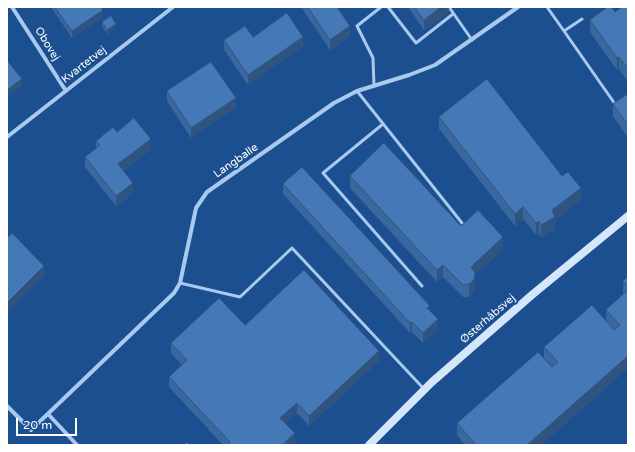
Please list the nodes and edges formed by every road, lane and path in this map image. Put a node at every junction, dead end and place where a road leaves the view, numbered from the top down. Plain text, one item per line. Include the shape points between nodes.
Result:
1 (12, 7) edge
2 (173, 7) edge
3 (381, 7) edge
4 (388, 7) edge
5 (449, 7) edge
6 (508, 7) edge
7 (518, 7) edge
8 (547, 7) edge
9 (511, 12) junction
10 (454, 14) junction
11 (582, 19) dead end
12 (564, 31) junction
13 (472, 40) junction
14 (374, 86) junction
15 (66, 91) junction
16 (357, 91) junction
17 (615, 104) edge
18 (384, 124) junction
19 (7, 137) edge
20 (628, 216) edge
21 (462, 223) edge
22 (180, 283) junction
23 (422, 286) dead end
24 (424, 390) junction
25 (7, 406) edge
26 (48, 414) junction
27 (77, 445) edge
28 (369, 445) edge

1 - 15 street, Obovej
2 - 15 street, Kvartetvej
3 - 14 lane via 356,26 373,58
4 - 10 lane via 416,43
5 - 10 lane
6 - 9 lane
7 - 9 street, Langballe
8 - 12 lane
9 - 13 street, Langballe
10 - 13 lane
11 - 12 lane
12 - 17 lane
13 - 14 street, Langballe via 435,65
14 - 16 street, Langballe
15 - 19 street, Kvartetvej
16 - 18 lane
16 - 22 street, Langballe via 334,103 207,192 196,208
18 - 21 lane
18 - 23 lane via 323,174
20 - 24 street, Østerhåbsvej via 533,294
22 - 24 lane via 240,297 292,248
22 - 26 street, Langballe via 174,293
24 - 28 street, Østerhåbsvej
25 - 26 street, Langballe via 31,430
26 - 27 street

